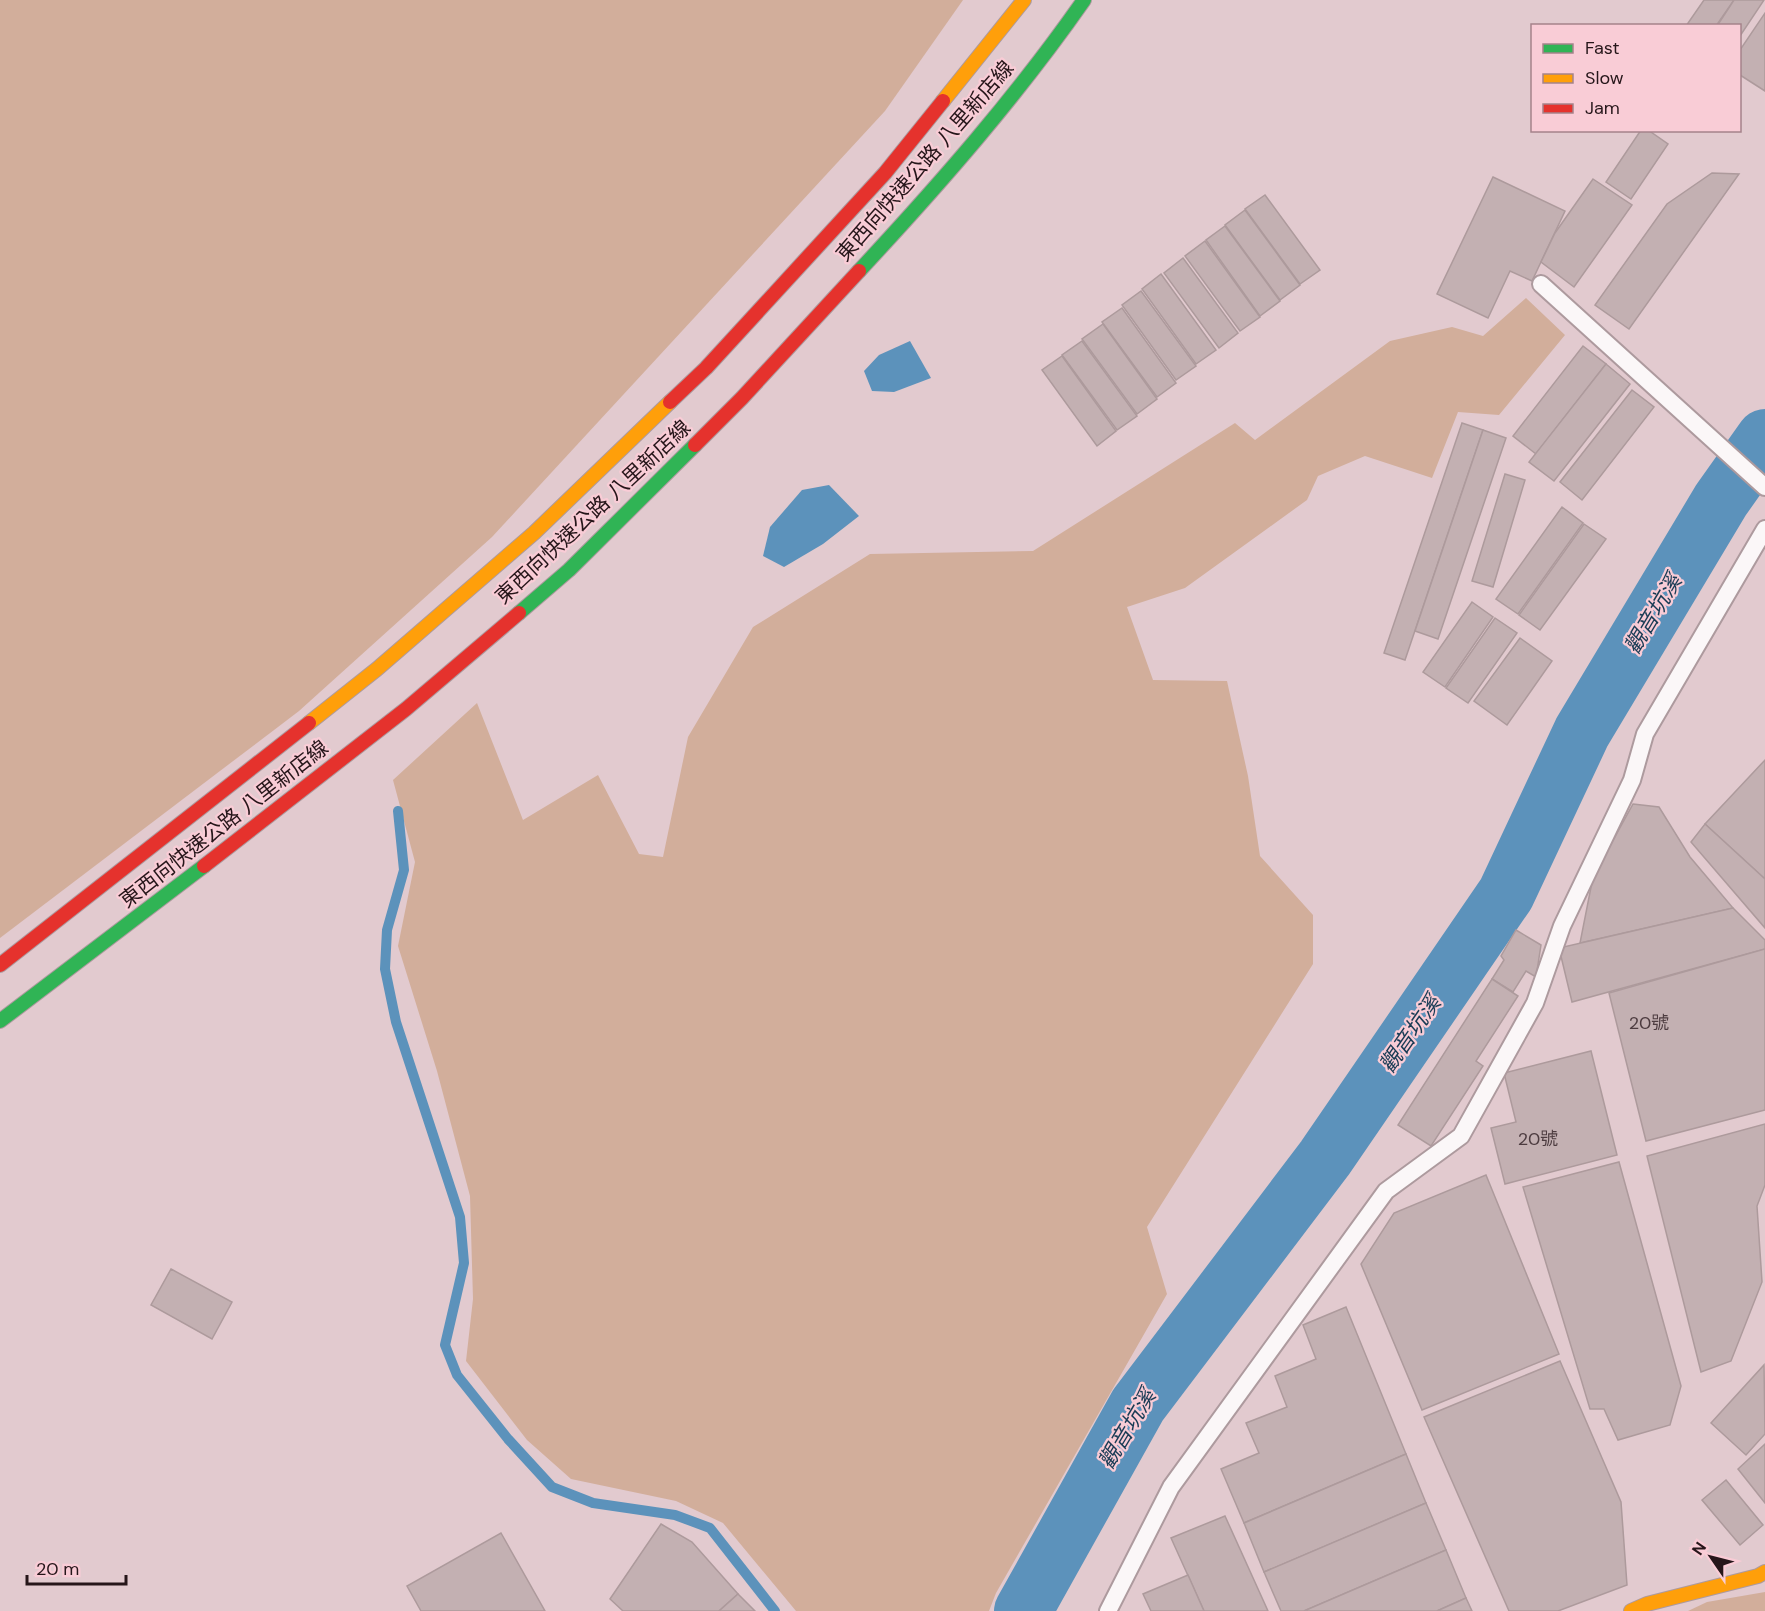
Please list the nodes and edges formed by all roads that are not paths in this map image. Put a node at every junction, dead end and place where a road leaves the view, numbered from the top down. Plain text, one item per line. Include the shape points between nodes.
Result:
1 (1024, 0) edge
2 (1084, 0) edge
3 (1542, 284) dead end
4 (1765, 487) edge
5 (1765, 529) edge
6 (0, 965) edge
7 (0, 1021) edge
8 (1765, 1572) edge
9 (1108, 1611) edge
10 (1631, 1611) edge

1 - 6 main road, 東西向快速公路 八里新店線 via 885,172 706,368 534,533 377,669
2 - 7 main road, 東西向快速公路 八里新店線 via 925,200 742,398 569,570 406,709
3 - 4 lane
5 - 9 lane via 1645,734 1632,780 1562,926 1535,1003 1461,1136 1386,1191 1172,1487
8 - 10 main road

